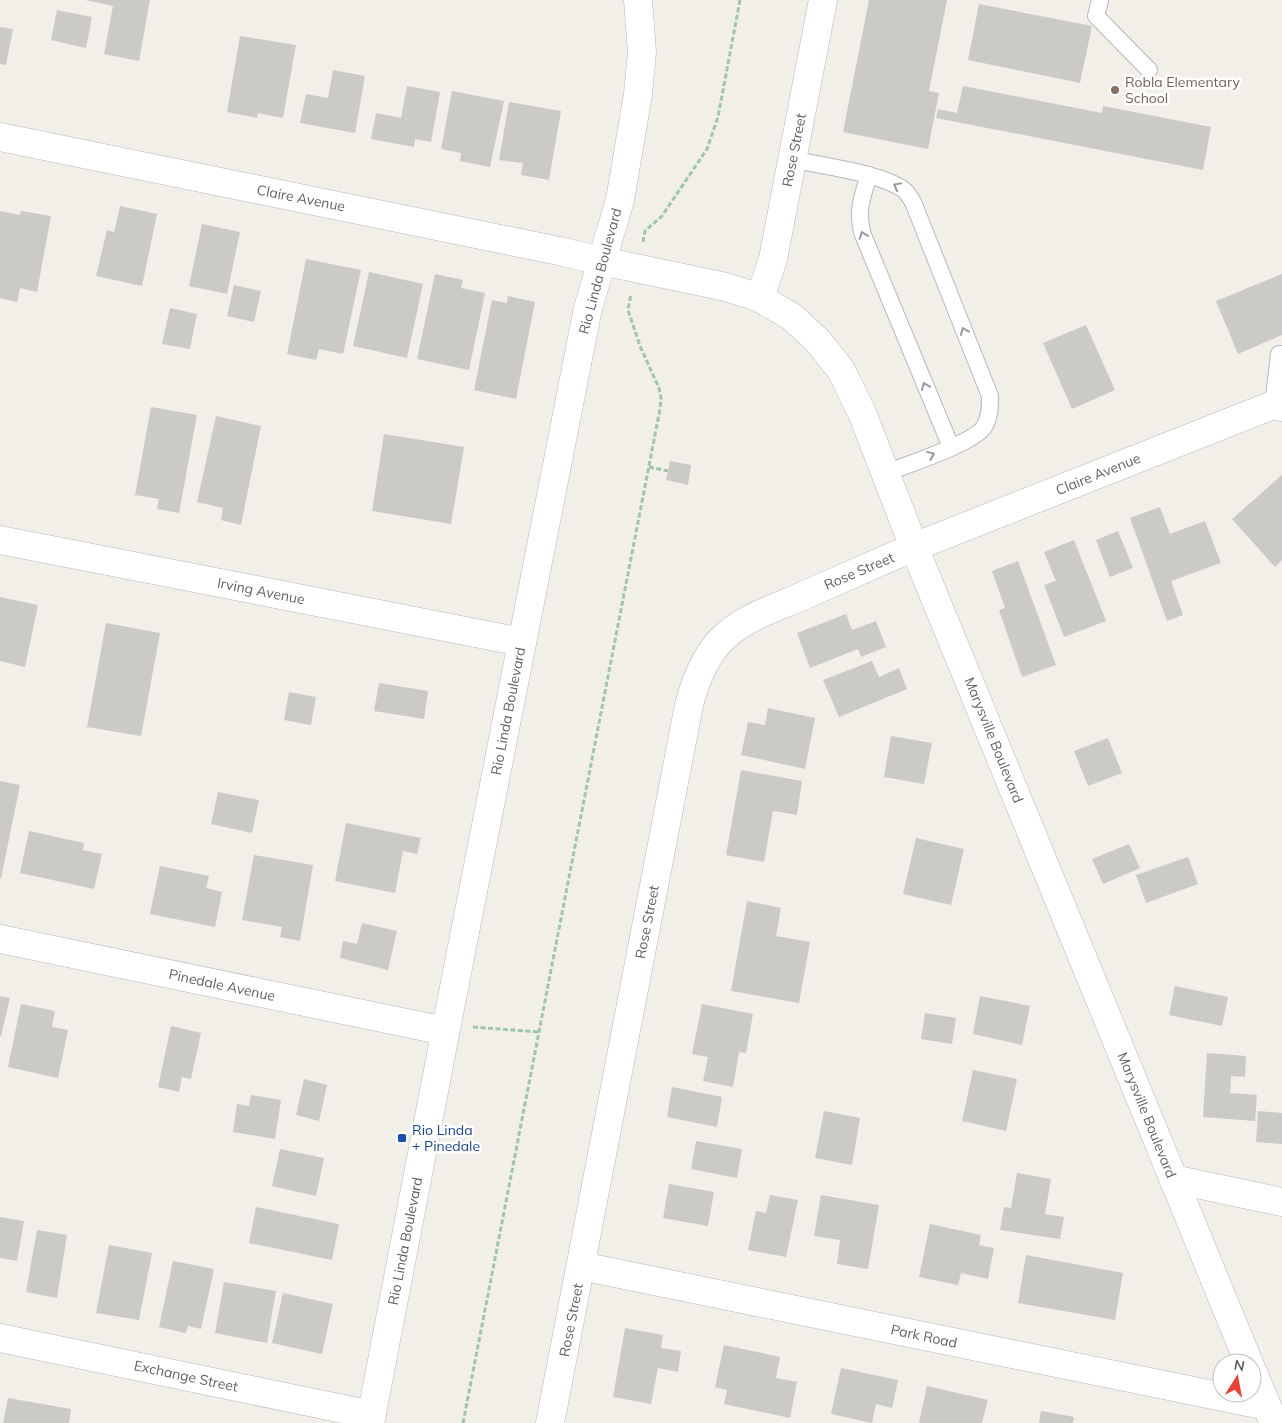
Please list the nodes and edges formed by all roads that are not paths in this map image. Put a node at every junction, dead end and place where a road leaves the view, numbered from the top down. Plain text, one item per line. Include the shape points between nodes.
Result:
1 (638, 0) edge
2 (824, 0) edge
3 (1100, 0) edge
4 (1149, 70) dead end
5 (0, 137) edge
6 (792, 159) junction
7 (869, 176) junction
8 (602, 261) junction
9 (760, 298) junction
10 (1282, 354) edge
11 (1278, 406) edge
12 (951, 447) junction
13 (886, 473) junction
14 (0, 540) edge
15 (914, 547) junction
16 (522, 642) junction
17 (0, 939) edge
18 (455, 1029) junction
19 (1173, 1179) junction
20 (1282, 1202) edge
21 (581, 1266) junction
22 (0, 1338) edge
23 (1245, 1353) edge
24 (1262, 1395) edge
25 (1270, 1415) edge
26 (371, 1419) edge
27 (550, 1423) edge

1 - 8 street, Rio Linda Boulevard via 642,52 638,94 620,200
2 - 6 street, Rose Street
3 - 4 lane via 1096,16
5 - 8 street, Claire Avenue
6 - 7 lane
6 - 9 street, Rose Street via 773,259
12 -> 7 lane via 862,235 859,220
12 -> 7 lane via 984,427 990,396 913,202 906,191 895,184
8 - 9 street, Marysville Boulevard via 726,286
8 - 16 street, Rio Linda Boulevard via 588,308
9 - 13 street, Marysville Boulevard via 792,318 818,340 841,370
10 - 11 lane via 1279,354
11 - 15 street, Claire Avenue
13 -> 12 lane
13 - 15 street, Marysville Boulevard
14 - 16 street, Irving Avenue
15 - 19 street, Marysville Boulevard
15 - 21 street, Rose Street via 748,620 722,639 701,668 689,705
16 - 18 street, Rio Linda Boulevard
17 - 18 street, Pinedale Avenue
18 - 26 street, Rio Linda Boulevard
19 - 20 street
19 - 23 street, Marysville Boulevard
21 - 25 street, Park Road
21 - 27 street, Rose Street
22 - 26 street, Exchange Street
24 - 25 street

